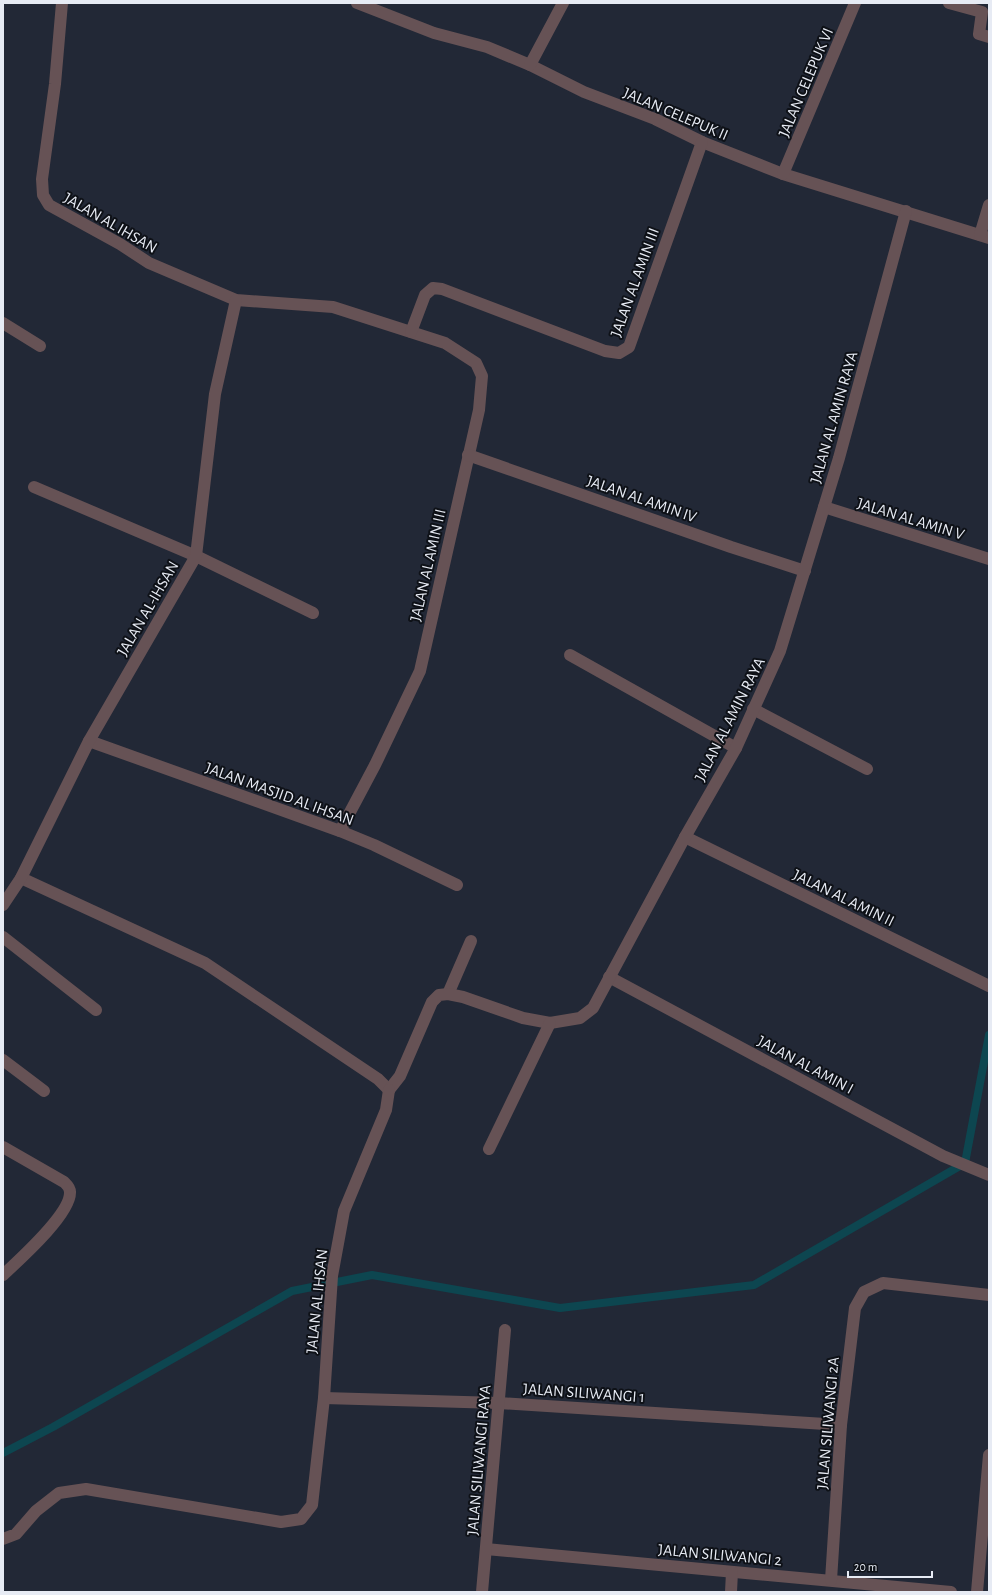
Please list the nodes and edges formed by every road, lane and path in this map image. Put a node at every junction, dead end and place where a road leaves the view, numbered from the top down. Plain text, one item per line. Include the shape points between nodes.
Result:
1 (62, 3) edge
2 (357, 3) edge
3 (564, 3) edge
4 (856, 3) edge
5 (949, 3) edge
6 (989, 37) edge
7 (530, 65) junction
8 (702, 142) junction
9 (783, 174) junction
10 (989, 205) edge
11 (906, 211) junction
12 (985, 236) edge
13 (236, 300) junction
14 (3, 322) edge
15 (411, 332) junction
16 (40, 346) dead end
17 (468, 455) junction
18 (34, 487) dead end
19 (824, 507) junction
20 (196, 556) junction
21 (989, 559) edge
22 (805, 571) junction
23 (313, 613) dead end
24 (570, 655) dead end
25 (754, 709) junction
26 (89, 741) junction
27 (736, 748) junction
28 (866, 768) dead end
29 (340, 831) junction
30 (685, 837) junction
31 (21, 878) junction
32 (457, 885) dead end
33 (5, 898) edge
34 (3, 937) edge
35 (471, 941) dead end
36 (610, 977) junction
37 (989, 986) edge
38 (448, 994) junction
39 (96, 1010) dead end
40 (550, 1023) junction
41 (3, 1060) edge
42 (389, 1090) junction
43 (44, 1091) dead end
44 (3, 1147) edge
45 (489, 1149) dead end
46 (987, 1174) edge
47 (3, 1275) edge
48 (989, 1295) edge
49 (504, 1330) dead end
50 (324, 1398) junction
51 (499, 1403) junction
52 (841, 1425) junction
53 (989, 1455) edge
54 (3, 1539) edge
55 (486, 1549) junction
56 (732, 1572) junction
57 (831, 1580) junction
58 (903, 1590) edge
59 (482, 1592) edge
60 (731, 1592) edge
61 (951, 1592) edge
62 (978, 1592) edge

1 - 13 street, JALAN AL IHSAN via 55,84 42,178 43,195 49,205 149,263
2 - 7 street, JALAN CELEPUK II via 434,33 487,47
3 - 7 street
4 - 9 street, JALAN CELEPUK VI
5 - 6 street via 982,12 979,34
7 - 8 street, JALAN CELEPUK II via 584,92 655,119
8 - 9 street, JALAN CELEPUK II
8 - 15 street, JALAN AL AMIN III via 629,347 619,353 605,352 442,289 433,288 425,295
9 - 11 street, JALAN CELEPUK II
10 - 12 street
11 - 12 street, JALAN CELEPUK II
11 - 19 street, JALAN AL AMIN RAYA
13 - 15 street, JALAN AL AMIN III via 333,307
13 - 20 street, JALAN AL-IHSAN via 215,394
14 - 16 street
15 - 17 street, JALAN AL AMIN III via 445,343 476,363 482,376 482,392
17 - 22 street, JALAN AL AMIN IV
17 - 29 street, JALAN AL AMIN III via 420,671
18 - 20 street
19 - 21 street, JALAN AL AMIN V
19 - 22 street, JALAN AL AMIN RAYA
20 - 23 street
20 - 26 street, JALAN AL-IHSAN
22 - 25 street, JALAN AL AMIN RAYA via 780,651
24 - 27 street
25 - 27 street, JALAN AL AMIN RAYA
25 - 28 street
26 - 29 street, JALAN MASJID AL IHSAN
26 - 31 street, JALAN AL-IHSAN
27 - 30 street, JALAN AL AMIN RAYA
29 - 32 street, JALAN MASJID AL IHSAN
30 - 36 street, JALAN AL AMIN RAYA
30 - 37 street, JALAN AL AMIN II
31 - 33 street, JALAN AL-IHSAN
31 - 42 street via 205,963 378,1078
34 - 39 street
35 - 38 street
36 - 40 street, JALAN AL AMIN RAYA via 593,1008 580,1018
36 - 46 street, JALAN AL AMIN I via 943,1156
38 - 40 street, JALAN AL AMIN RAYA via 524,1018
38 - 42 street via 439,995 432,1002 400,1076
40 - 45 street
41 - 43 street
42 - 50 street, JALAN AL IHSAN via 386,1110 344,1211 328,1313
44 - 47 street via 64,1182 69,1187 70,1194 53,1224
48 - 52 street, JALAN SILIWANGI 2A via 882,1283 864,1292 855,1308
49 - 51 street, JALAN SILIWANGI RAYA
50 - 51 street, JALAN SILIWANGI 1
50 - 54 street, JALAN AL IHSAN via 312,1506 301,1519 281,1522 86,1489 59,1493 36,1511 16,1534
51 - 52 street, JALAN SILIWANGI 1
51 - 55 street, JALAN SILIWANGI RAYA
52 - 57 street, JALAN SILIWANGI 2A
53 - 62 street
55 - 56 street, JALAN SILIWANGI 2
55 - 59 street, JALAN SILIWANGI RAYA
56 - 57 street, JALAN SILIWANGI 2
56 - 60 street
57 - 58 street, JALAN SILIWANGI 2
58 - 61 street, JALAN SILIWANGI 2

